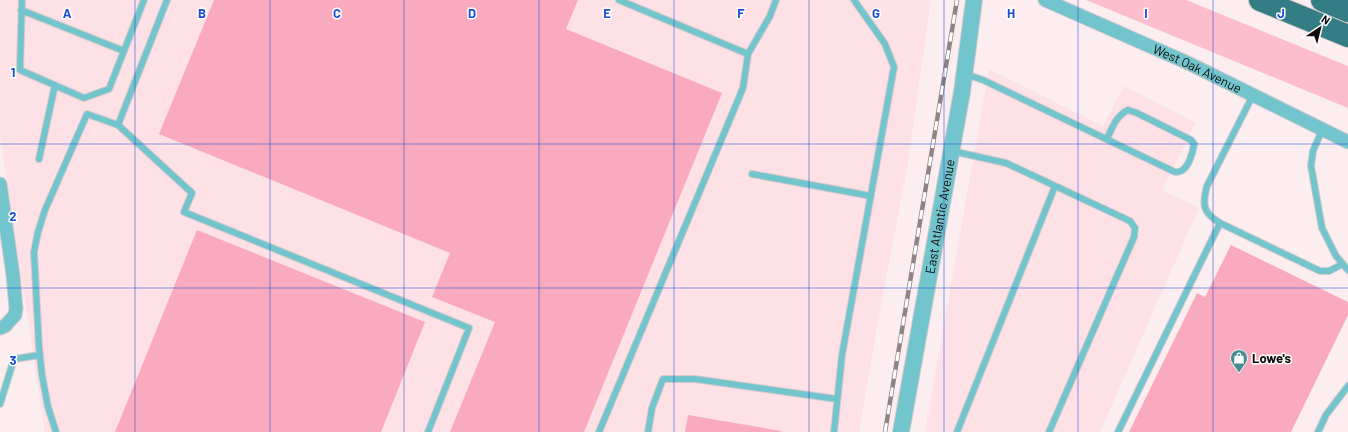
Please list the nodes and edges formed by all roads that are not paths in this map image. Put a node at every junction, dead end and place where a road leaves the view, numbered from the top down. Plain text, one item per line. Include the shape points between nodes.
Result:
1 (22, 0) edge
2 (144, 0) edge
3 (167, 0) edge
4 (619, 0) edge
5 (776, 0) edge
6 (854, 0) edge
7 (974, 0) edge
8 (1044, 0) edge
9 (1260, 0) edge
10 (1322, 0) edge
11 (21, 10) junction
12 (1348, 10) edge
13 (1348, 36) edge
14 (124, 51) junction
15 (748, 54) junction
16 (964, 74) junction
17 (55, 85) junction
18 (1253, 95) junction
19 (118, 125) junction
20 (1322, 130) junction
21 (1107, 139) junction
22 (1348, 142) edge
23 (952, 151) junction
24 (39, 159) dead end
25 (752, 174) dead end
26 (0, 184) edge
27 (1055, 186) junction
28 (871, 196) junction
29 (1220, 223) junction
30 (1343, 264) junction
31 (1348, 270) edge
32 (0, 328) edge
33 (40, 355) junction
34 (1348, 386) edge
35 (837, 399) junction
36 (0, 404) edge
37 (56, 432) edge
38 (428, 432) edge
39 (599, 432) edge
40 (648, 432) edge
41 (834, 432) edge
42 (901, 432) edge
43 (957, 432) edge
44 (1049, 432) edge
45 (1118, 432) edge
46 (1318, 432) edge

1 - 11 lane
2 - 14 lane
3 - 19 lane
4 - 15 lane
5 - 15 lane via 770,16
6 - 28 lane via 885,44 894,67
7 - 16 street, East Atlantic Avenue
8 - 18 street, West Oak Avenue via 1188,63
9 - 13 highway
10 - 12 highway
11 - 14 lane
11 - 17 lane via 20,70
14 - 17 lane via 109,89 84,98
15 - 39 lane via 743,88
16 - 21 lane via 983,80
16 - 23 street, East Atlantic Avenue
17 - 24 lane
18 - 20 street, West Oak Avenue
18 - 29 lane via 1207,186 1205,210 1209,217
19 - 33 lane via 87,114 45,210 34,252
19 - 38 lane via 192,193 184,212 469,328
20 - 22 street, West Oak Avenue
20 - 30 lane via 1313,151 1311,166 1322,228 1333,251
21 - 21 lane via 1175,172 1186,166 1194,144 1192,140 1128,110 1116,120
23 - 27 lane via 1006,163
23 - 42 street, East Atlantic Avenue
25 - 28 lane
26 - 32 street via 16,308 15,315
27 - 43 lane
27 - 44 lane via 1130,221 1135,228 1134,237
28 - 35 lane via 842,355
29 - 30 lane via 1320,271 1330,271
29 - 45 lane
30 - 31 lane
33 - 36 lane via 14,359
33 - 37 lane via 48,406
34 - 46 lane via 1326,414
35 - 40 lane via 695,379 662,379 652,408
35 - 41 lane

